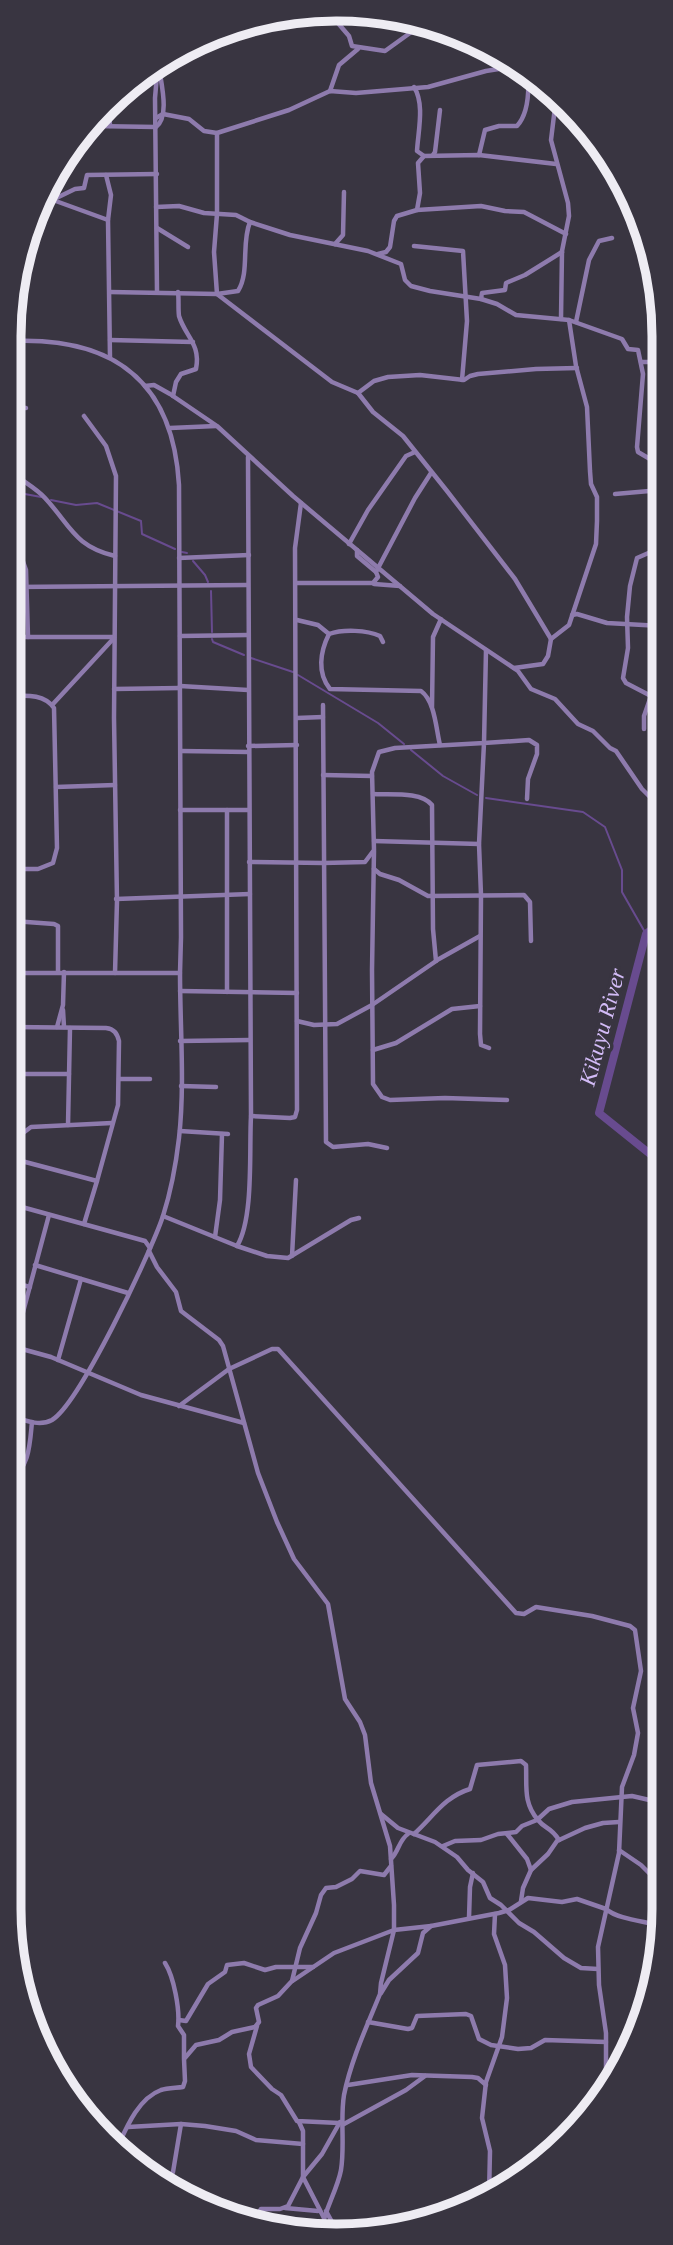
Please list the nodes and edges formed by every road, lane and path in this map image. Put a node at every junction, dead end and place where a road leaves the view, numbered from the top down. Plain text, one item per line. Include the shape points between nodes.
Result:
1 (336, 21) edge
2 (415, 31) edge
3 (359, 48) junction
4 (503, 69) edge
5 (159, 75) edge
6 (158, 76) edge
7 (528, 85) edge
8 (414, 87) junction
9 (330, 91) junction
10 (555, 108) edge
11 (440, 110) dead end
12 (163, 114) junction
13 (109, 117) edge
14 (156, 118) junction
15 (101, 126) edge
16 (110, 126) junction
17 (156, 127) junction
18 (217, 133) junction
19 (417, 151) junction
20 (479, 155) junction
21 (424, 156) junction
22 (432, 156) junction
23 (418, 163) junction
24 (556, 164) junction
25 (157, 174) junction
26 (106, 175) junction
27 (344, 192) dead end
28 (53, 200) joint
29 (156, 207) junction
30 (417, 210) junction
31 (217, 214) junction
32 (108, 220) junction
33 (250, 222) junction
34 (156, 227) junction
35 (566, 234) junction
36 (612, 238) dead end
37 (334, 244) junction
38 (414, 246) dead end
39 (188, 247) dead end
40 (562, 251) junction
41 (375, 255) junction
42 (110, 292) junction
43 (157, 292) junction
44 (178, 292) junction
45 (217, 294) junction
46 (464, 296) junction
47 (481, 299) junction
48 (561, 319) junction
49 (569, 320) junction
50 (576, 322) junction
51 (185, 326) junction
52 (110, 340) junction
53 (21, 341) edge
54 (179, 342) junction
55 (193, 342) junction
56 (110, 358) junction
57 (641, 362) junction
58 (652, 362) edge
59 (577, 368) junction
60 (461, 380) junction
61 (145, 386) junction
62 (358, 394) junction
63 (173, 396) junction
64 (21, 408) edge
65 (26, 408) dead end
66 (84, 416) dead end
67 (217, 426) junction
68 (170, 428) junction
69 (415, 452) junction
70 (248, 457) junction
71 (652, 460) edge
72 (431, 473) junction
73 (21, 479) edge
74 (652, 491) edge
75 (615, 494) dead end
76 (301, 503) junction
77 (349, 544) junction
78 (356, 549) junction
79 (652, 551) edge
80 (248, 555) junction
81 (21, 556) edge
82 (115, 556) junction
83 (179, 558) junction
84 (380, 567) junction
85 (376, 572) junction
86 (296, 583) junction
87 (369, 585) junction
88 (115, 586) junction
89 (247, 586) junction
90 (180, 587) junction
91 (403, 587) junction
92 (21, 588) edge
93 (28, 588) junction
94 (571, 615) junction
95 (441, 619) junction
96 (297, 620) junction
97 (628, 625) junction
98 (652, 626) edge
99 (329, 634) junction
100 (247, 635) junction
101 (180, 636) junction
102 (21, 637) edge
103 (28, 637) junction
104 (114, 637) junction
105 (551, 639) junction
106 (383, 642) dead end
107 (486, 650) junction
108 (513, 668) junction
109 (180, 687) junction
110 (114, 689) junction
111 (248, 690) junction
112 (21, 696) edge
113 (53, 704) junction
114 (323, 705) dead end
115 (432, 711) junction
116 (323, 717) junction
117 (297, 718) junction
118 (644, 729) dead end
119 (484, 743) junction
120 (440, 745) junction
121 (297, 746) junction
122 (248, 749) junction
123 (181, 751) junction
124 (323, 775) junction
125 (372, 776) junction
126 (114, 786) junction
127 (56, 787) junction
128 (373, 794) junction
129 (527, 799) dead end
130 (652, 799) edge
131 (180, 810) junction
132 (227, 810) junction
133 (249, 810) junction
134 (374, 841) junction
135 (433, 843) junction
136 (479, 844) junction
137 (374, 850) junction
138 (249, 862) junction
139 (297, 862) junction
140 (323, 863) junction
141 (21, 869) edge
142 (374, 869) junction
143 (250, 894) junction
144 (227, 895) junction
145 (481, 895) junction
146 (434, 896) junction
147 (181, 898) junction
148 (116, 899) junction
149 (21, 921) edge
150 (481, 936) junction
151 (531, 941) dead end
152 (436, 961) junction
153 (61, 972) junction
154 (21, 973) edge
155 (115, 973) junction
156 (180, 973) junction
157 (180, 991) junction
158 (228, 992) junction
159 (251, 993) junction
160 (297, 993) junction
161 (63, 1005) junction
162 (372, 1005) junction
163 (480, 1006) junction
164 (297, 1021) junction
165 (324, 1025) junction
166 (21, 1027) edge
167 (57, 1027) junction
168 (67, 1028) junction
169 (250, 1040) junction
170 (180, 1041) junction
171 (489, 1048) dead end
172 (373, 1050) junction
173 (21, 1074) edge
174 (69, 1074) junction
175 (118, 1079) junction
176 (150, 1079) dead end
177 (181, 1086) junction
178 (216, 1087) dead end
179 (507, 1100) dead end
180 (251, 1116) junction
181 (112, 1123) junction
182 (68, 1125) junction
183 (180, 1131) junction
184 (21, 1139) edge
185 (387, 1148) dead end
186 (21, 1161) edge
187 (296, 1180) dead end
188 (97, 1181) junction
189 (21, 1207) edge
190 (49, 1215) junction
191 (163, 1216) junction
192 (359, 1218) dead end
193 (84, 1224) junction
194 (215, 1237) junction
195 (237, 1246) junction
196 (150, 1250) junction
197 (292, 1257) junction
198 (35, 1265) junction
199 (81, 1279) junction
200 (21, 1285) edge
201 (30, 1287) junction
202 (128, 1293) junction
203 (21, 1316) edge
204 (21, 1349) edge
205 (58, 1360) junction
206 (229, 1369) junction
207 (88, 1374) junction
208 (179, 1406) junction
209 (21, 1419) edge
210 (32, 1422) junction
211 (244, 1423) junction
212 (21, 1469) edge
213 (621, 1797) junction
214 (652, 1801) edge
215 (380, 1814) junction
216 (537, 1820) junction
217 (619, 1822) junction
218 (507, 1833) junction
219 (411, 1834) junction
220 (558, 1840) junction
221 (442, 1846) junction
222 (619, 1850) junction
223 (391, 1862) junction
224 (531, 1870) junction
225 (473, 1873) junction
226 (652, 1876) edge
227 (521, 1901) junction
228 (606, 1909) junction
229 (508, 1910) junction
230 (495, 1914) junction
231 (469, 1918) junction
232 (651, 1924) edge
233 (431, 1926) junction
234 (394, 1930) junction
235 (165, 1963) dead end
236 (295, 1967) junction
237 (315, 1967) junction
238 (598, 1969) junction
239 (291, 1981) junction
240 (380, 1994) junction
241 (179, 2020) junction
242 (368, 2022) junction
243 (257, 2025) junction
244 (607, 2042) junction
245 (498, 2047) junction
246 (184, 2059) junction
247 (606, 2072) edge
248 (425, 2075) junction
249 (348, 2085) junction
250 (486, 2085) junction
251 (299, 2121) junction
252 (181, 2124) junction
253 (341, 2124) junction
254 (127, 2127) junction
255 (121, 2140) edge
256 (303, 2144) junction
257 (169, 2176) edge
258 (303, 2177) junction
259 (489, 2184) edge
260 (285, 2208) junction
261 (326, 2210) junction
262 (318, 2211) junction
263 (258, 2214) edge
264 (324, 2218) junction
265 (323, 2223) edge
266 (333, 2224) edge

1 - 3 street via 352,46
2 - 3 street via 385,51
3 - 9 street via 339,65
4 - 8 street via 441,85
5 - 12 street
6 - 14 street
7 - 20 street via 521,122 485,130
8 - 9 street
8 - 19 street via 420,106
9 - 18 street via 289,110
10 - 24 street via 551,140
11 - 22 street
12 - 14 street
12 - 17 street
12 - 18 street via 189,119 204,131
13 - 16 street
14 - 17 street
15 - 16 street
16 - 17 street
17 - 25 street
18 - 31 street
19 - 21 street
19 - 23 street
20 - 22 street
20 - 24 street
21 - 22 street
21 - 23 street
23 - 30 street
24 - 35 street via 568,203
25 - 26 street
25 - 29 street
26 - 28 street via 88,175 84,188
26 - 32 street via 111,195
27 - 37 street via 343,235
28 - 32 street
29 - 31 street via 178,206
29 - 34 street
30 - 35 street via 481,206 524,212
30 - 41 street via 397,216 390,247
31 - 33 street via 236,215
31 - 45 street
32 - 42 street
33 - 37 street
33 - 45 street via 241,288
34 - 39 street
34 - 43 street
35 - 40 street
36 - 50 street via 599,240 589,260
37 - 41 street
38 - 46 street via 463,251
40 - 47 street via 506,283 505,290 482,293
40 - 48 street
41 - 46 street via 401,264 411,286
42 - 43 street
42 - 52 street
43 - 44 street
44 - 45 street
44 - 51 street via 179,316
45 - 62 street via 332,382
46 - 47 street
46 - 60 street via 467,321
47 - 48 street via 516,315
48 - 49 street
49 - 50 street
49 - 59 street
50 - 57 street via 622,339 628,349 638,350
51 - 54 street
51 - 55 street
52 - 54 street
52 - 56 street
53 - 56 street via 70,345
54 - 55 street
55 - 63 street via 196,369 181,374
56 - 61 street
57 - 58 street
57 - 71 street via 643,395 637,447
59 - 60 street via 478,374
59 - 94 street via 587,407 591,484 598,510 596,544
60 - 62 street via 388,377 373,381
61 - 63 street via 154,385
61 - 68 street
62 - 69 street
63 - 67 street
64 - 65 street
66 - 82 street via 101,437 115,470
67 - 68 street
67 - 70 street
68 - 83 street via 178,472
69 - 72 street
69 - 77 street via 407,456 376,499
70 - 76 street
70 - 80 street
72 - 84 street
72 - 105 street via 515,579
73 - 82 street via 44,496 86,546
74 - 75 street
76 - 77 street
76 - 86 street
77 - 78 street
78 - 84 street
78 - 85 street via 357,556
79 - 97 street via 637,558
80 - 83 street
80 - 89 street
81 - 93 street
82 - 88 street
83 - 90 street
84 - 85 street
84 - 91 street
85 - 87 street via 377,580
86 - 87 street
86 - 96 street
87 - 91 street
88 - 90 street
88 - 93 street
88 - 104 street
89 - 90 street
89 - 100 street
90 - 101 street
91 - 95 street
92 - 93 street
93 - 103 street
94 - 97 street
94 - 105 street via 566,629
95 - 107 street
95 - 115 street via 433,637
96 - 99 street via 318,625
96 - 117 street
97 - 98 street
97 - 118 street via 623,678 651,696
99 - 106 street via 369,631
99 - 115 street via 321,662 330,689 421,691
100 - 101 street
100 - 111 street
101 - 109 street
102 - 103 street
103 - 104 street
104 - 110 street
104 - 113 street
105 - 108 street via 543,664
107 - 108 street
107 - 119 street
108 - 130 street via 531,688 555,699 578,724 616,751
109 - 110 street
109 - 111 street
109 - 123 street
110 - 126 street
111 - 122 street
112 - 113 street via 36,696
113 - 127 street
114 - 116 street
115 - 120 street
116 - 117 street
116 - 124 street
117 - 121 street
119 - 120 street
119 - 129 street via 529,740 537,745
119 - 136 street
120 - 125 street via 379,752
121 - 122 street
121 - 139 street
122 - 123 street
122 - 133 street
123 - 131 street
124 - 125 street
124 - 140 street
125 - 128 street
126 - 127 street
126 - 148 street
127 - 141 street via 55,860 37,870
128 - 134 street
128 - 135 street via 430,802
131 - 132 street
131 - 147 street
132 - 133 street
132 - 144 street
133 - 138 street
134 - 135 street
134 - 137 street
135 - 136 street
135 - 146 street
136 - 145 street
137 - 140 street via 365,862
137 - 142 street
138 - 139 street
138 - 143 street
139 - 140 street
139 - 160 street
140 - 165 street
142 - 146 street
142 - 162 street
143 - 144 street
143 - 159 street
144 - 147 street
144 - 158 street
145 - 146 street
145 - 150 street
145 - 151 street via 524,895 530,902
146 - 152 street
147 - 148 street
147 - 156 street
148 - 155 street
149 - 153 street via 58,926
150 - 152 street
150 - 163 street
152 - 162 street
153 - 154 street
153 - 155 street
153 - 161 street
155 - 156 street
156 - 157 street
157 - 158 street
157 - 170 street
158 - 159 street
159 - 160 street
159 - 169 street
160 - 164 street
161 - 167 street
161 - 168 street
162 - 165 street via 337,1024
162 - 172 street
163 - 171 street via 481,1045
163 - 172 street via 452,1009 396,1044
164 - 165 street
164 - 180 street via 295,1117
165 - 185 street via 326,1142 333,1147 368,1144
166 - 167 street
167 - 168 street
168 - 174 street
168 - 175 street via 113,1029 119,1041
169 - 170 street
169 - 180 street
170 - 177 street
172 - 179 street via 373,1084 390,1100
173 - 174 street
174 - 182 street
175 - 176 street
175 - 181 street via 118,1105
177 - 178 street
177 - 183 street
180 - 195 street via 248,1198
181 - 182 street
181 - 188 street
182 - 184 street via 31,1127
183 - 191 street
183 - 194 street via 225,1134
186 - 188 street
187 - 197 street
188 - 193 street
189 - 190 street
190 - 193 street
190 - 198 street
191 - 194 street
191 - 196 street
192 - 197 street
193 - 196 street via 145,1241
194 - 195 street
195 - 197 street via 267,1256
196 - 202 street
196 - 206 street via 157,1268 177,1292 181,1311 219,1340
198 - 199 street
198 - 201 street
199 - 202 street
199 - 205 street
200 - 201 street
201 - 203 street
202 - 207 street
204 - 205 street
205 - 207 street
206 - 208 street
206 - 211 street
206 - 213 street via 272,1349 283,1352 516,1613 536,1607 592,1616 635,1630 641,1671 633,1708 638,1733
207 - 208 street
207 - 210 street via 57,1416 48,1422
208 - 211 street
209 - 210 street
210 - 212 street
211 - 215 street via 258,1473 290,1551 328,1604 344,1693 364,1732
213 - 214 street
213 - 216 street via 569,1802 549,1809
213 - 217 street
215 - 219 street
215 - 223 street
216 - 218 street
216 - 219 street via 526,1802 525,1762 481,1764 475,1768 470,1789 433,1812
216 - 220 street via 553,1830
217 - 220 street via 585,1828
217 - 222 street
218 - 221 street
218 - 224 street
219 - 221 street
219 - 223 street via 402,1840
220 - 224 street
221 - 225 street
222 - 226 street
222 - 228 street
223 - 234 street
223 - 236 street via 383,1875 360,1871 324,1890
224 - 227 street
225 - 229 street via 490,1898
225 - 231 street
227 - 228 street via 575,1898
227 - 229 street
228 - 232 street
228 - 238 street
229 - 230 street
229 - 238 street via 565,1958 581,1968
230 - 231 street
230 - 245 street via 494,1934 508,1988
231 - 233 street
233 - 234 street
233 - 240 street via 423,1933 418,1953
234 - 237 street via 334,1953
234 - 240 street
235 - 241 street
236 - 237 street
236 - 239 street
236 - 241 street via 265,1970 244,1963 227,1965 225,1972 208,1984 187,2021
237 - 239 street
238 - 244 street
239 - 243 street via 278,1996 257,2006
240 - 242 street
241 - 246 street
242 - 245 street via 408,2029 417,2016 468,2014 478,2038
242 - 249 street
243 - 246 street via 199,2043
243 - 251 street via 249,2054 251,2067 283,2096
244 - 245 street via 550,2040 529,2048
244 - 247 street
245 - 250 street
246 - 254 street via 183,2087 163,2089 146,2099
248 - 249 street
248 - 250 street via 472,2077
248 - 253 street
249 - 253 street
250 - 259 street via 482,2124 490,2151
251 - 253 street
251 - 256 street
252 - 254 street
252 - 256 street via 229,2129 256,2140
252 - 257 street
253 - 258 street
253 - 261 street via 345,2140 341,2171
254 - 255 street
256 - 258 street
258 - 260 street
258 - 262 street
260 - 262 street
260 - 263 street via 261,2209
261 - 264 street
261 - 266 street
262 - 264 street
264 - 265 street

